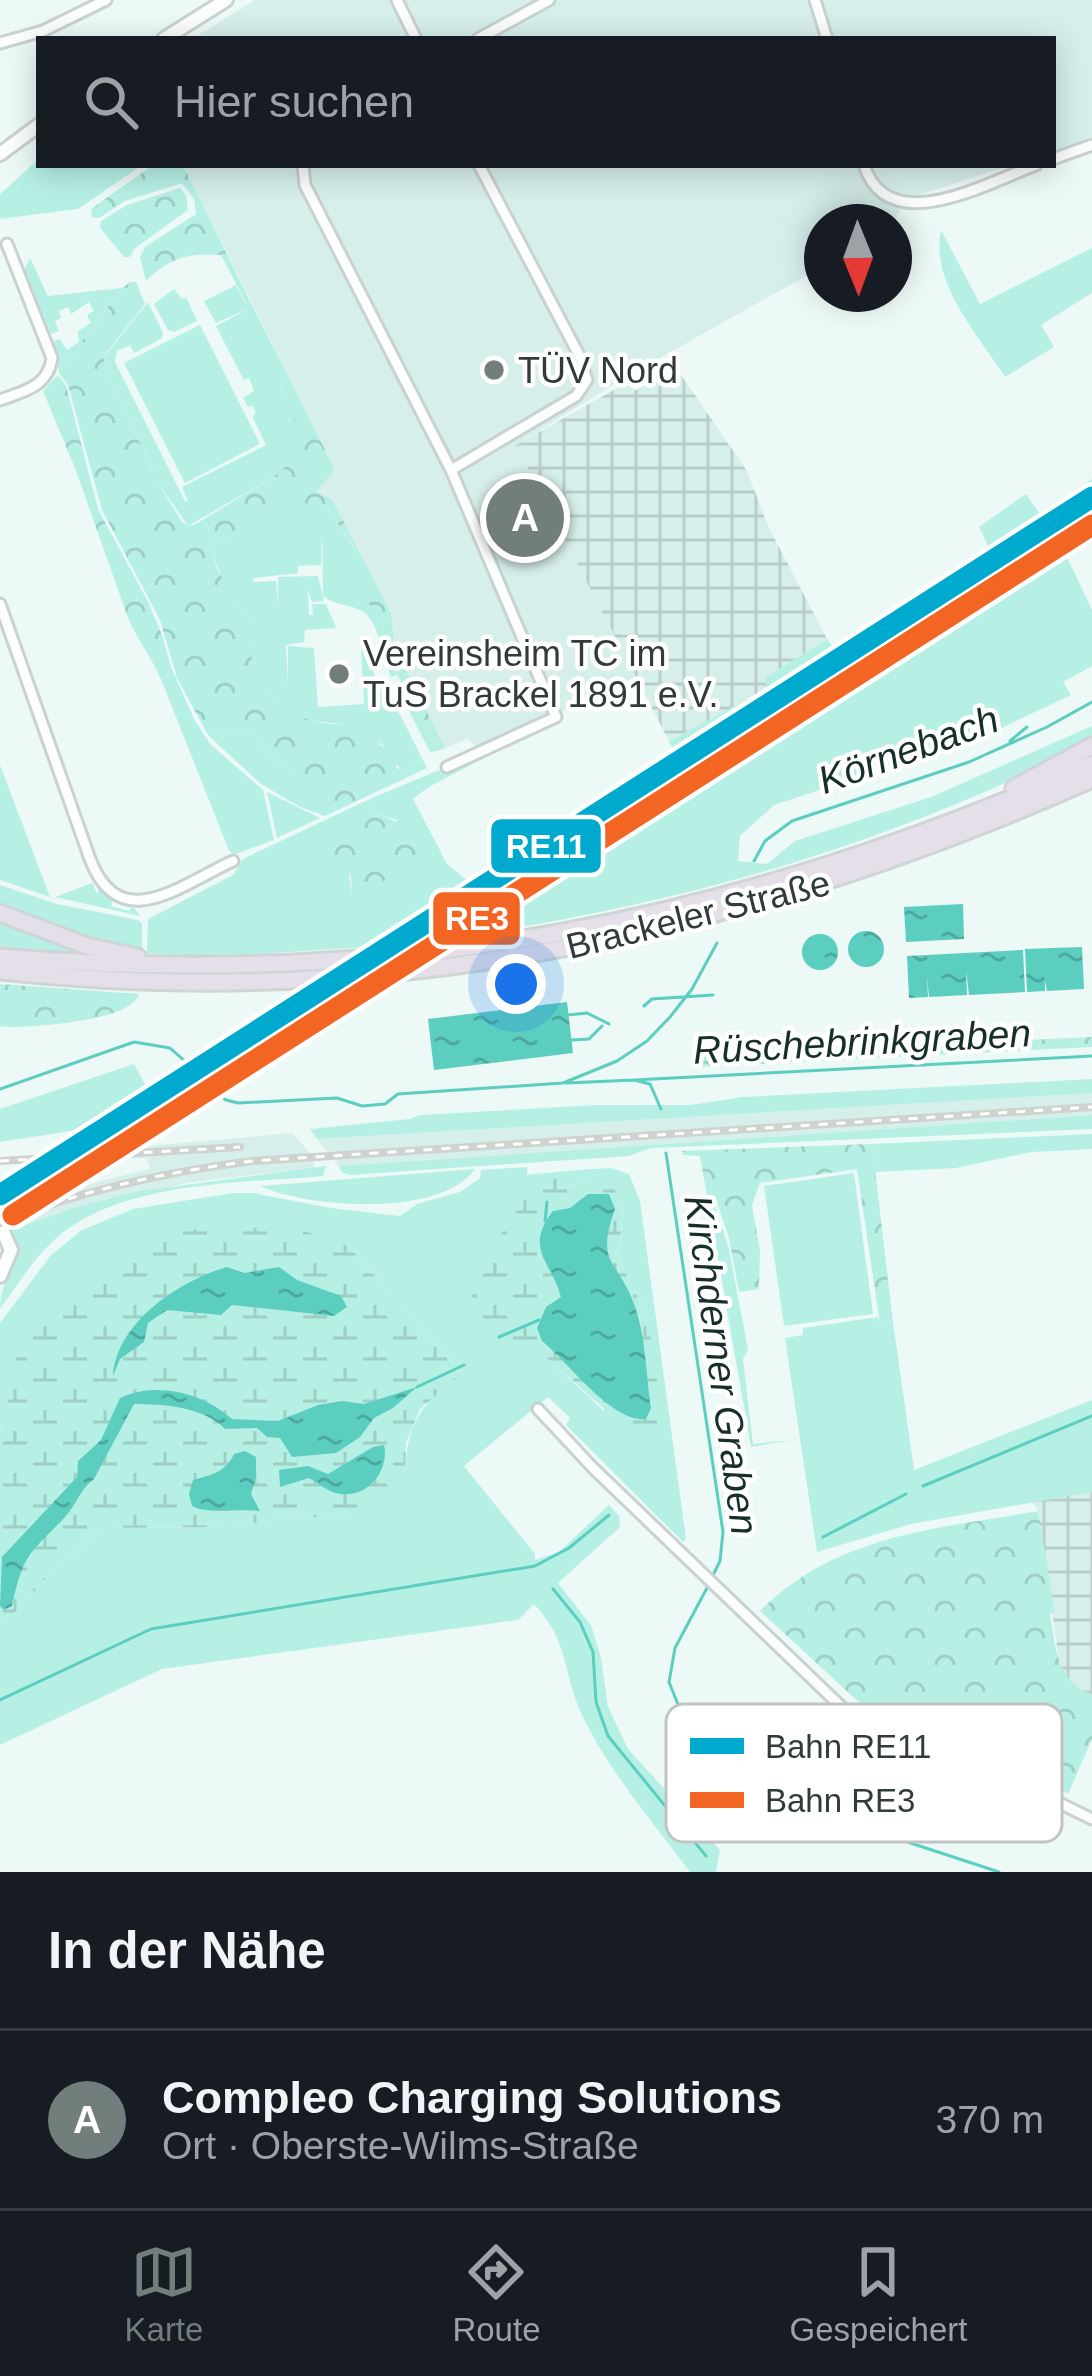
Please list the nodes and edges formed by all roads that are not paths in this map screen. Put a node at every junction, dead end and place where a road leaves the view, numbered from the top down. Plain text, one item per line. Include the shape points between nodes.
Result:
1 (106, 0) edge
2 (226, 0) edge
3 (397, 0) edge
4 (549, 0) edge
5 (815, 0) edge
6 (169, 36) edge
7 (415, 36) edge
8 (483, 36) edge
9 (825, 36) edge
10 (0, 43) edge
11 (36, 126) edge
12 (1092, 146) edge
13 (0, 154) edge
14 (1056, 158) edge
15 (303, 168) edge
16 (481, 168) edge
17 (866, 168) edge
18 (1027, 168) edge
19 (7, 244) dead end
20 (0, 400) edge
21 (452, 470) junction
22 (0, 604) edge
23 (1092, 746) edge
24 (1092, 764) edge
25 (447, 767) dead end
26 (1092, 779) edge
27 (1092, 790) edge
28 (955, 836) junction
29 (914, 837) junction
30 (233, 861) dead end
31 (0, 913) edge
32 (0, 957) edge
33 (200, 967) junction
34 (0, 974) edge
35 (3, 1230) edge
36 (0, 1276) edge
37 (538, 1409) dead end
38 (842, 1704) edge
39 (1062, 1805) edge
40 (1092, 1820) edge

1 - 10 street
2 - 6 main road
3 - 7 street
4 - 8 street
5 - 9 street
11 - 13 main road
12 - 14 street
15 - 21 street
16 - 21 street via 586,380 576,396
17 - 18 street via 880,193 909,205
19 - 20 street via 52,358 41,382
21 - 25 street via 556,717
22 - 30 street via 108,893 143,901
23 - 29 highway
24 - 29 highway, Brackeler Straße
26 - 28 highway, Brackeler Straße
27 - 28 highway
28 - 34 highway, Brackeler Straße via 830,883 678,925 423,971 173,984
29 - 33 highway, Brackeler Straße via 804,874 560,934 456,950
31 - 33 highway via 87,946
32 - 33 highway, Brackeler Straße
35 - 36 main road via 11,1250
37 - 38 street
39 - 40 street

